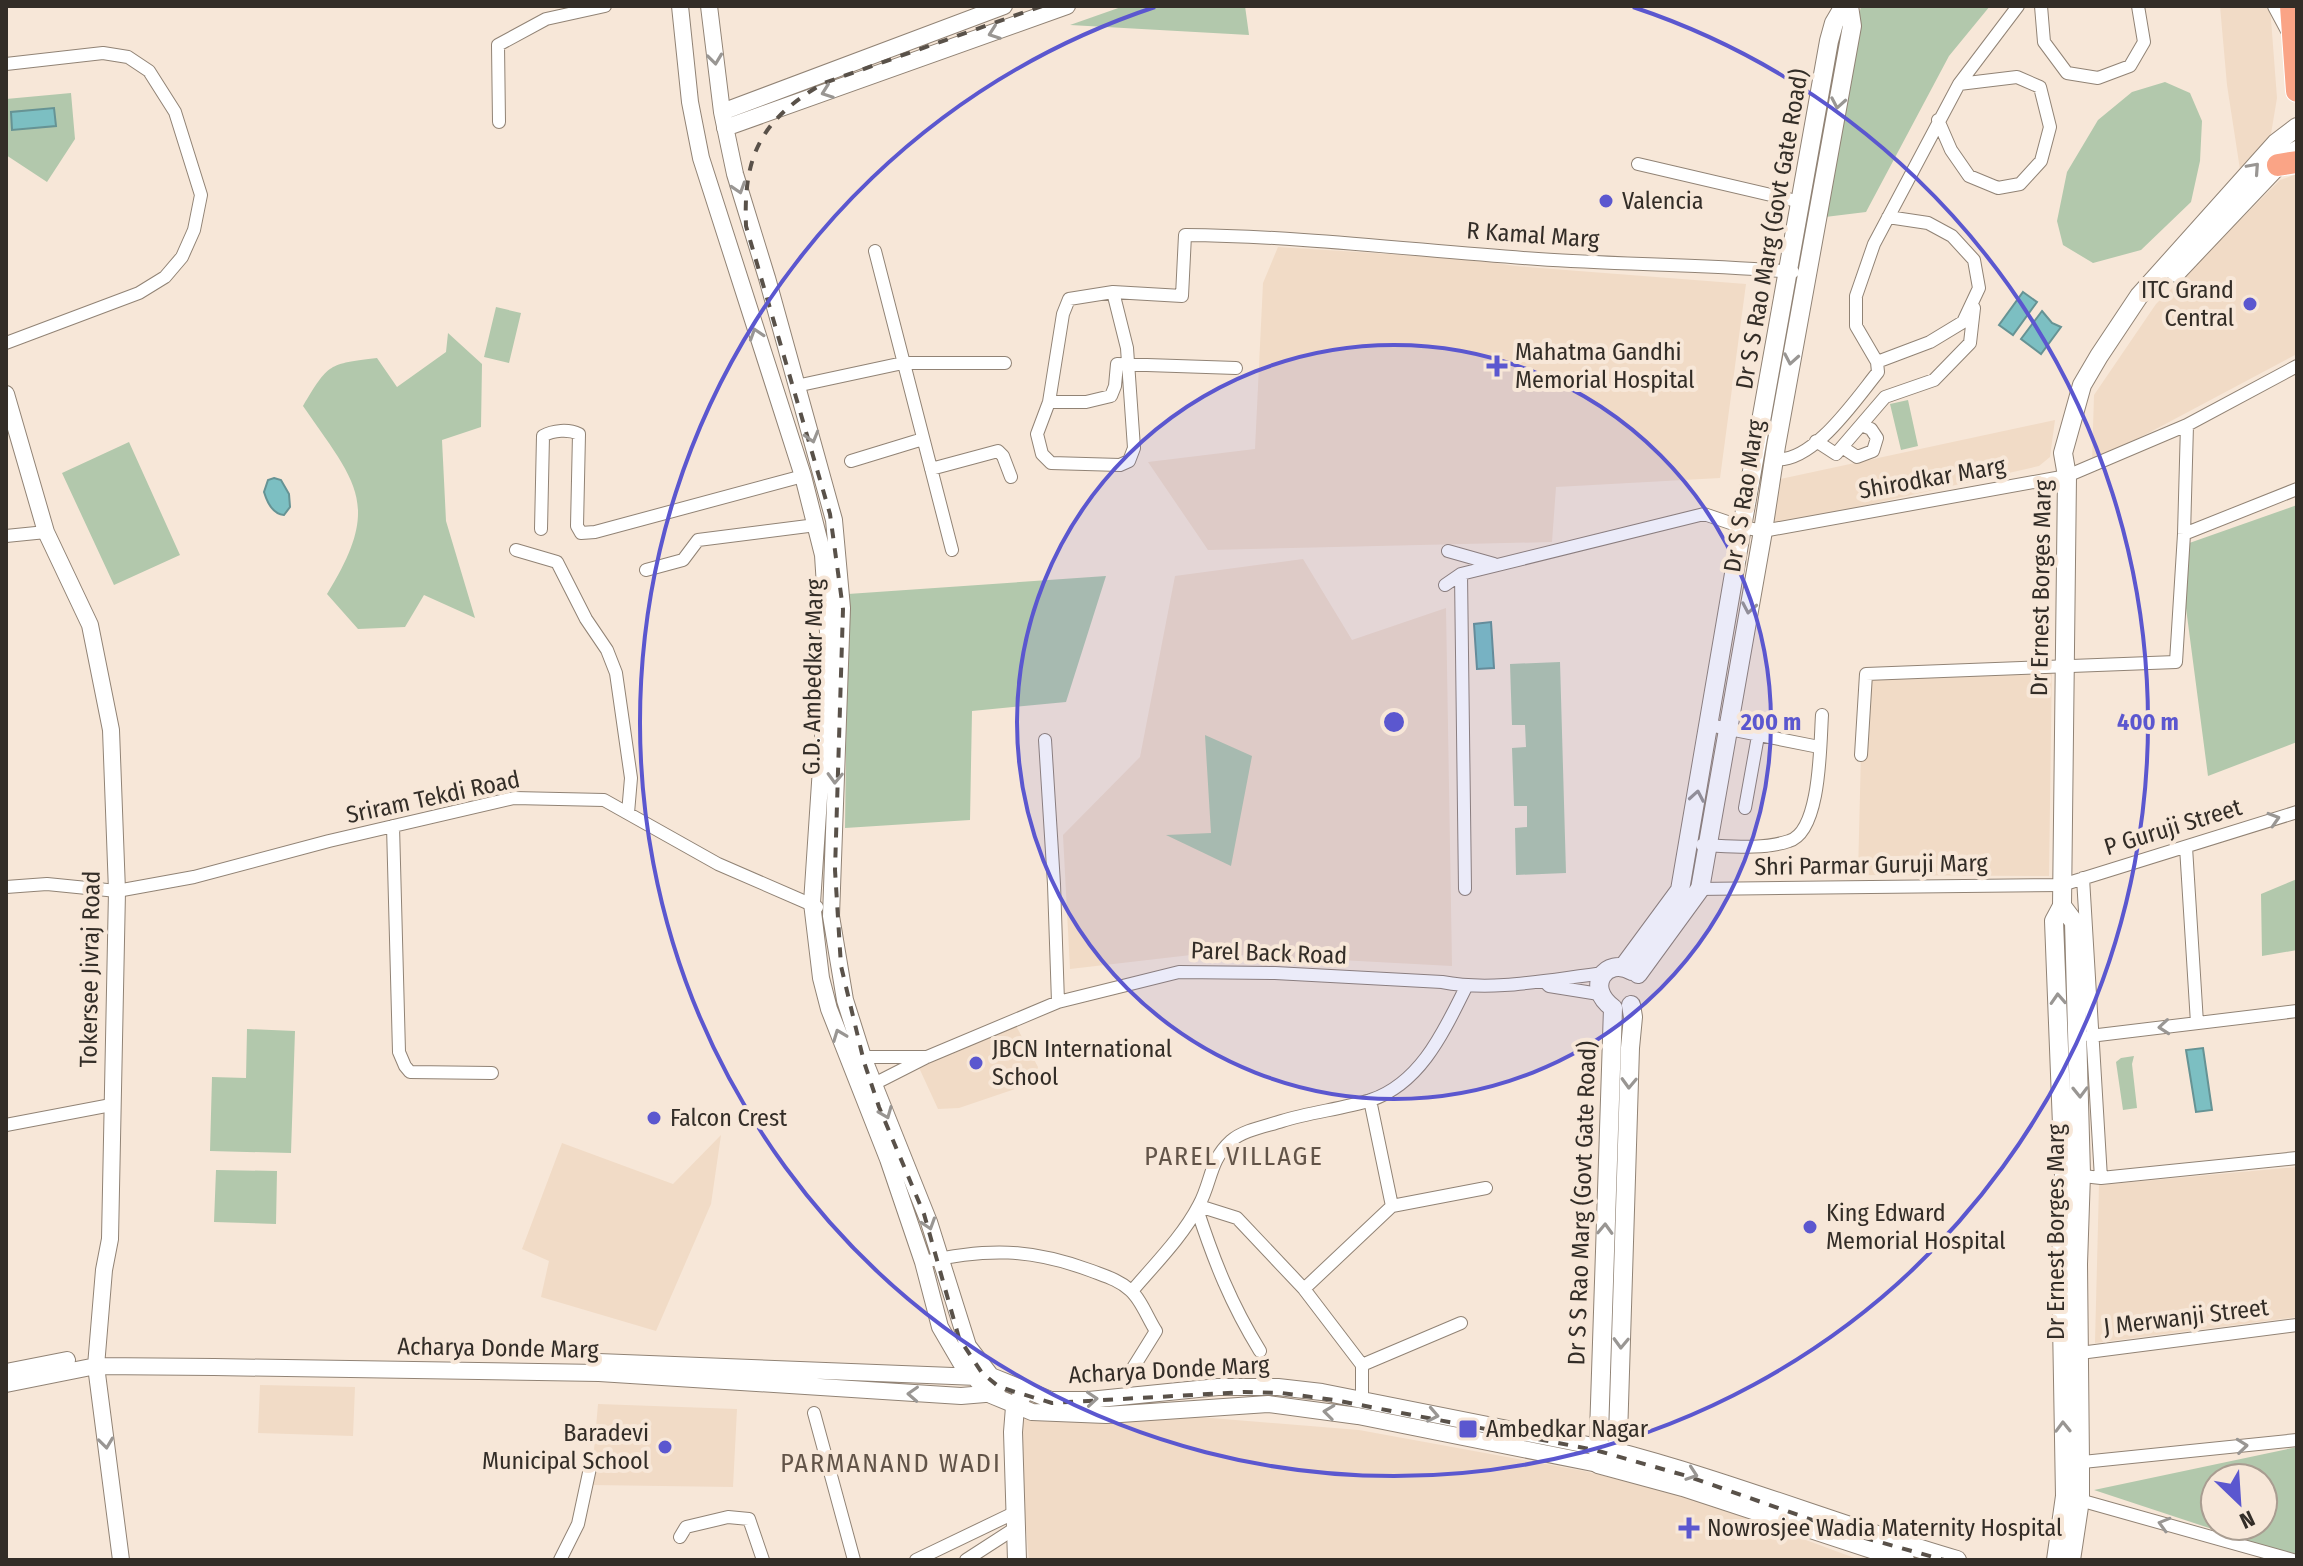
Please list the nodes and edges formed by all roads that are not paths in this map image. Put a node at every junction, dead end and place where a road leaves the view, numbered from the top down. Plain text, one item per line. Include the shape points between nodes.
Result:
1 (605, 6) edge
2 (680, 6) edge
3 (709, 6) edge
4 (1004, 6) edge
5 (1067, 6) edge
6 (1847, 6) edge
7 (2018, 6) edge
8 (2041, 6) edge
9 (2138, 6) edge
10 (2276, 6) edge
11 (2291, 6) edge
12 (2292, 35) junction
13 (888, 50) junction
14 (6, 64) edge
15 (894, 68) junction
16 (1959, 84) junction
17 (2297, 91) edge
18 (723, 120) junction
19 (1938, 120) junction
20 (499, 122) dead end
21 (2297, 127) edge
22 (2287, 155) edge
23 (1638, 164) dead end
24 (1801, 202) junction
25 (1888, 217) junction
26 (875, 251) dead end
27 (1798, 273) junction
28 (1113, 292) junction
29 (1976, 296) junction
30 (6, 343) edge
31 (1877, 362) junction
32 (903, 363) junction
33 (1005, 363) dead end
34 (1128, 364) junction
35 (2297, 366) edge
36 (1236, 368) dead end
37 (796, 386) junction
38 (6, 394) edge
39 (1049, 402) junction
40 (1861, 425) junction
41 (2187, 425) junction
42 (923, 439) junction
43 (1816, 441) junction
44 (1842, 447) junction
45 (1775, 453) junction
46 (851, 461) dead end
47 (931, 469) junction
48 (2067, 469) junction
49 (803, 476) junction
50 (1011, 477) dead end
51 (2297, 489) edge
52 (816, 525) junction
53 (1742, 527) junction
54 (541, 529) dead end
55 (1763, 531) junction
56 (46, 532) junction
57 (2184, 534) junction
58 (6, 536) edge
59 (516, 550) dead end
60 (952, 550) dead end
61 (1448, 551) dead end
62 (1497, 565) junction
63 (646, 570) dead end
64 (1461, 574) junction
65 (1445, 585) dead end
66 (835, 620) junction
67 (2064, 666) junction
68 (1822, 715) dead end
69 (1719, 727) junction
70 (1758, 736) junction
71 (1045, 740) dead end
72 (1819, 747) junction
73 (1861, 755) dead end
74 (1745, 808) dead end
75 (2297, 812) edge
76 (628, 813) junction
77 (393, 826) junction
78 (1688, 844) junction
79 (1709, 845) junction
80 (2186, 847) junction
81 (2083, 878) junction
82 (2062, 885) junction
83 (6, 887) edge
84 (1465, 889) dead end
85 (1700, 889) junction
86 (1680, 890) junction
87 (117, 891) junction
88 (812, 903) junction
89 (831, 916) junction
90 (1631, 970) junction
91 (1605, 973) junction
92 (1544, 981) junction
93 (1466, 987) junction
94 (1599, 994) junction
95 (1058, 1002) junction
96 (1622, 1006) junction
97 (2297, 1011) edge
98 (2197, 1023) junction
99 (2078, 1037) junction
100 (863, 1057) junction
101 (927, 1057) junction
102 (492, 1073) dead end
103 (867, 1088) junction
104 (1370, 1100) junction
105 (111, 1105) junction
106 (6, 1125) edge
107 (2297, 1158) edge
108 (2073, 1175) junction
109 (2101, 1178) junction
110 (1486, 1188) dead end
111 (1392, 1206) junction
112 (1198, 1208) junction
113 (931, 1260) junction
114 (2069, 1264) junction
115 (1304, 1289) junction
116 (1132, 1291) junction
117 (1461, 1323) dead end
118 (2297, 1325) edge
119 (1260, 1351) dead end
120 (2080, 1353) junction
121 (97, 1360) junction
122 (257, 1363) junction
123 (1362, 1365) junction
124 (6, 1372) edge
125 (1128, 1376) dead end
126 (983, 1377) junction
127 (6, 1384) edge
128 (2071, 1389) junction
129 (1018, 1394) junction
130 (1144, 1394) junction
131 (991, 1395) junction
132 (1362, 1400) junction
133 (814, 1413) dead end
134 (1145, 1413) junction
135 (1396, 1416) junction
136 (2297, 1440) edge
137 (1598, 1456) junction
138 (1617, 1460) junction
139 (2072, 1463) junction
140 (590, 1468) dead end
141 (2072, 1498) junction
142 (1016, 1520) junction
143 (1828, 1528) junction
144 (680, 1537) dead end
145 (121, 1560) edge
146 (560, 1560) edge
147 (763, 1560) edge
148 (854, 1560) edge
149 (916, 1560) edge
150 (966, 1560) edge
151 (1017, 1560) edge
152 (1905, 1560) edge
153 (1957, 1560) edge
154 (2056, 1560) edge
155 (2071, 1560) edge
156 (2293, 1560) edge

1 - 20 street via 546,19 498,45
49 -> 2 street via 701,158
3 -> 18 street, G.D. Ambedkar Marg
4 - 13 street
5 -> 15 street
6 - 24 main road, Dr S S Rao Marg (Govt Gate Road) via 1829,41
6 -> 27 main road, Dr S S Rao Marg via 1852,26
7 - 16 street
8 - 9 street via 2044,42 2067,73 2098,78 2130,66 2144,42
10 - 12 street
11 - 12 highway
12 - 17 highway
13 - 15 street
13 - 18 street
14 - 30 street via 103,53 128,57 149,71 175,112 201,195 194,230 165,277 139,293
15 -> 18 street
16 - 19 street
16 - 19 street via 2017,77 2040,87 2050,127 2041,161 2020,184 1998,188 1969,176
18 -> 37 street, G.D. Ambedkar Marg
19 - 25 street
21 - 22 main road, Dr Ernest Borges Marg
22 - 48 main road, Dr Ernest Borges Marg via 2119,337 2089,391 2076,456
23 - 24 street
24 - 27 main road, Dr S S Rao Marg (Govt Gate Road)
25 - 29 street via 1928,223 1952,236 1974,260
25 - 31 street via 1856,296 1856,326
26 - 32 street
27 - 28 street, R Kamal Marg via 1185,235 1182,296
27 -> 45 main road, Dr S S Rao Marg
27 - 53 main road, Dr S S Rao Marg (Govt Gate Road)
28 - 34 street
28 - 39 street via 1069,299
29 - 31 street via 1963,322 1930,342
29 - 40 street via 1970,343 1934,380 1885,397
31 - 43 street via 1878,372
32 - 33 street
32 - 37 street
32 - 42 street
34 - 36 street
34 - 39 street via 1117,364 1111,396
34 - 39 street via 1134,448 1129,461 1051,463 1042,454 1037,434
35 - 41 street, Shirodkar Marg
37 -> 66 street, G.D. Ambedkar Marg via 834,520 842,587
38 - 56 street, Tokersee Jivraj Road
40 - 44 street
40 - 44 street via 1877,438 1873,451 1857,457
41 - 48 street, Shirodkar Marg
41 - 57 street
42 - 46 street
42 - 47 street
43 - 44 street via 1836,454
43 - 45 street via 1805,451
45 - 55 main road, Dr S S Rao Marg
47 - 50 street via 998,451
47 - 60 street
48 - 55 street, Shirodkar Marg
48 - 67 main road, Dr Ernest Borges Marg
49 - 52 street
49 - 54 street via 581,533 579,434 550,431 543,436
51 - 57 street
52 - 63 street via 698,540 683,560
52 - 66 street
53 - 55 street, Shirodkar Marg
53 - 62 street, Shirodkar Marg via 1704,514
53 - 69 main road, Dr S S Rao Marg (Govt Gate Road)
55 -> 69 main road, Dr S S Rao Marg
56 - 58 street
56 - 87 street, Tokersee Jivraj Road via 90,625 111,730
57 - 67 street via 2176,662
59 - 76 street via 557,562 607,650 616,673 631,778
61 - 62 street
62 - 64 street, Shirodkar Marg
64 - 65 street
64 - 84 street
66 - 88 street
66 -> 89 street, G.D. Ambedkar Marg
67 - 73 street via 1866,674
67 - 82 main road, Dr Ernest Borges Marg
68 - 72 street
69 - 70 street
78 -> 69 main road, Dr S S Rao Marg (Govt Gate Road)
69 - 79 main road, Dr S S Rao Marg
70 - 72 street
70 - 74 street
71 - 95 street
72 - 79 street via 1806,829 1791,841
80 -> 75 street, P Guruji Street
76 - 77 street, Sriram Tekdi Road via 604,800 514,798
76 - 88 street, Sriram Tekdi Road via 718,864
77 - 87 street, Sriram Tekdi Road via 194,877
77 - 102 street via 399,1052 410,1072
78 - 79 street
78 - 86 main road, Dr S S Rao Marg (Govt Gate Road)
79 - 85 main road, Dr S S Rao Marg
80 - 81 street, P Guruji Street
80 - 98 street
81 - 82 street, P Guruji Street
81 - 99 street
82 - 85 street, Shri Parmar Guruji Marg
82 - 99 main road, Dr Ernest Borges Marg via 2062,906 2074,922
83 - 87 street, Sriram Tekdi Road via 47,884
85 - 86 street, Shri Parmar Guruji Marg
85 - 90 main road, Dr S S Rao Marg
86 - 90 main road, Dr S S Rao Marg (Govt Gate Road)
87 - 105 street, Tokersee Jivraj Road
88 - 89 street, Sriram Tekdi Road
103 -> 88 street via 829,1009
89 - 100 street, G.D. Ambedkar Marg via 845,1000
90 - 91 main road via 1614,966
90 - 96 main road via 1640,987 1637,998
91 - 92 street, Parel Back Road
91 - 94 main road
92 - 93 street, Parel Back Road
92 - 94 street, Parel Back Road
93 - 95 street, Parel Back Road via 1275,973 1179,972
93 - 104 street via 1408,1080
94 - 96 main road, Dr S S Rao Marg (Govt Gate Road)
95 - 101 street, Parel Back Road
137 -> 96 main road, Dr S S Rao Marg (Govt Gate Road)
96 -> 138 main road via 1633,1017
97 - 98 street
98 -> 99 street
99 - 108 main road, Dr Ernest Borges Marg
99 - 109 street
100 - 101 street, Parel Back Road
100 - 103 street, G.D. Ambedkar Marg
101 - 103 street
103 - 113 street
104 - 111 street
104 - 112 street via 1234,1138 1213,1164
105 - 106 street
105 - 121 street, Tokersee Jivraj Road via 110,1239
107 - 109 street
108 - 109 street
108 - 114 main road, Dr Ernest Borges Marg
110 - 111 street
111 - 115 street
112 - 115 street via 1237,1218
112 - 116 street
112 - 119 street via 1219,1274
113 - 116 street via 989,1251 1056,1258
113 - 126 street, Acharya Donde Marg
114 - 120 main road, Dr Ernest Borges Marg
114 - 128 main road, Dr Ernest Borges Marg
115 - 123 street
116 - 125 street via 1156,1331
117 - 123 street
118 - 120 street, J Merwanji Street
120 - 128 main road, Dr Ernest Borges Marg
121 - 122 street, Acharya Donde Marg
121 - 124 street, Acharya Donde Marg
121 - 127 street, Acharya Donde Marg
121 -> 145 street, Tokersee Jivraj Road
122 - 126 street, Acharya Donde Marg via 592,1362
131 -> 122 street, Acharya Donde Marg via 599,1373
123 - 132 street
126 - 129 street, Acharya Donde Marg
126 - 131 street, Acharya Donde Marg
128 - 139 main road, Dr Ernest Borges Marg
129 -> 130 street, Acharya Donde Marg via 1051,1400
129 - 131 street, Acharya Donde Marg
129 - 134 street, Acharya Donde Marg via 1051,1414
129 - 142 main road via 1012,1462
130 - 132 street, Acharya Donde Marg via 1278,1387
130 - 134 street
132 - 135 street, Acharya Donde Marg
133 - 148 street
135 -> 134 street, Acharya Donde Marg via 1268,1404
135 - 137 street, Acharya Donde Marg
139 -> 136 street
137 - 138 main road, Acharya Donde Marg
138 - 143 main road, Acharya Donde Marg via 1683,1487
139 - 141 main road, Dr Ernest Borges Marg
140 - 146 street via 578,1524
141 - 154 main road, Dr Ernest Borges Marg
141 - 155 main road, Dr Ernest Borges Marg
156 -> 141 street
142 - 149 street
142 - 150 street
142 - 151 main road
143 - 152 main road, Acharya Donde Marg
143 - 153 main road, Acharya Donde Marg
144 - 147 street via 686,1527 728,1517 749,1519

